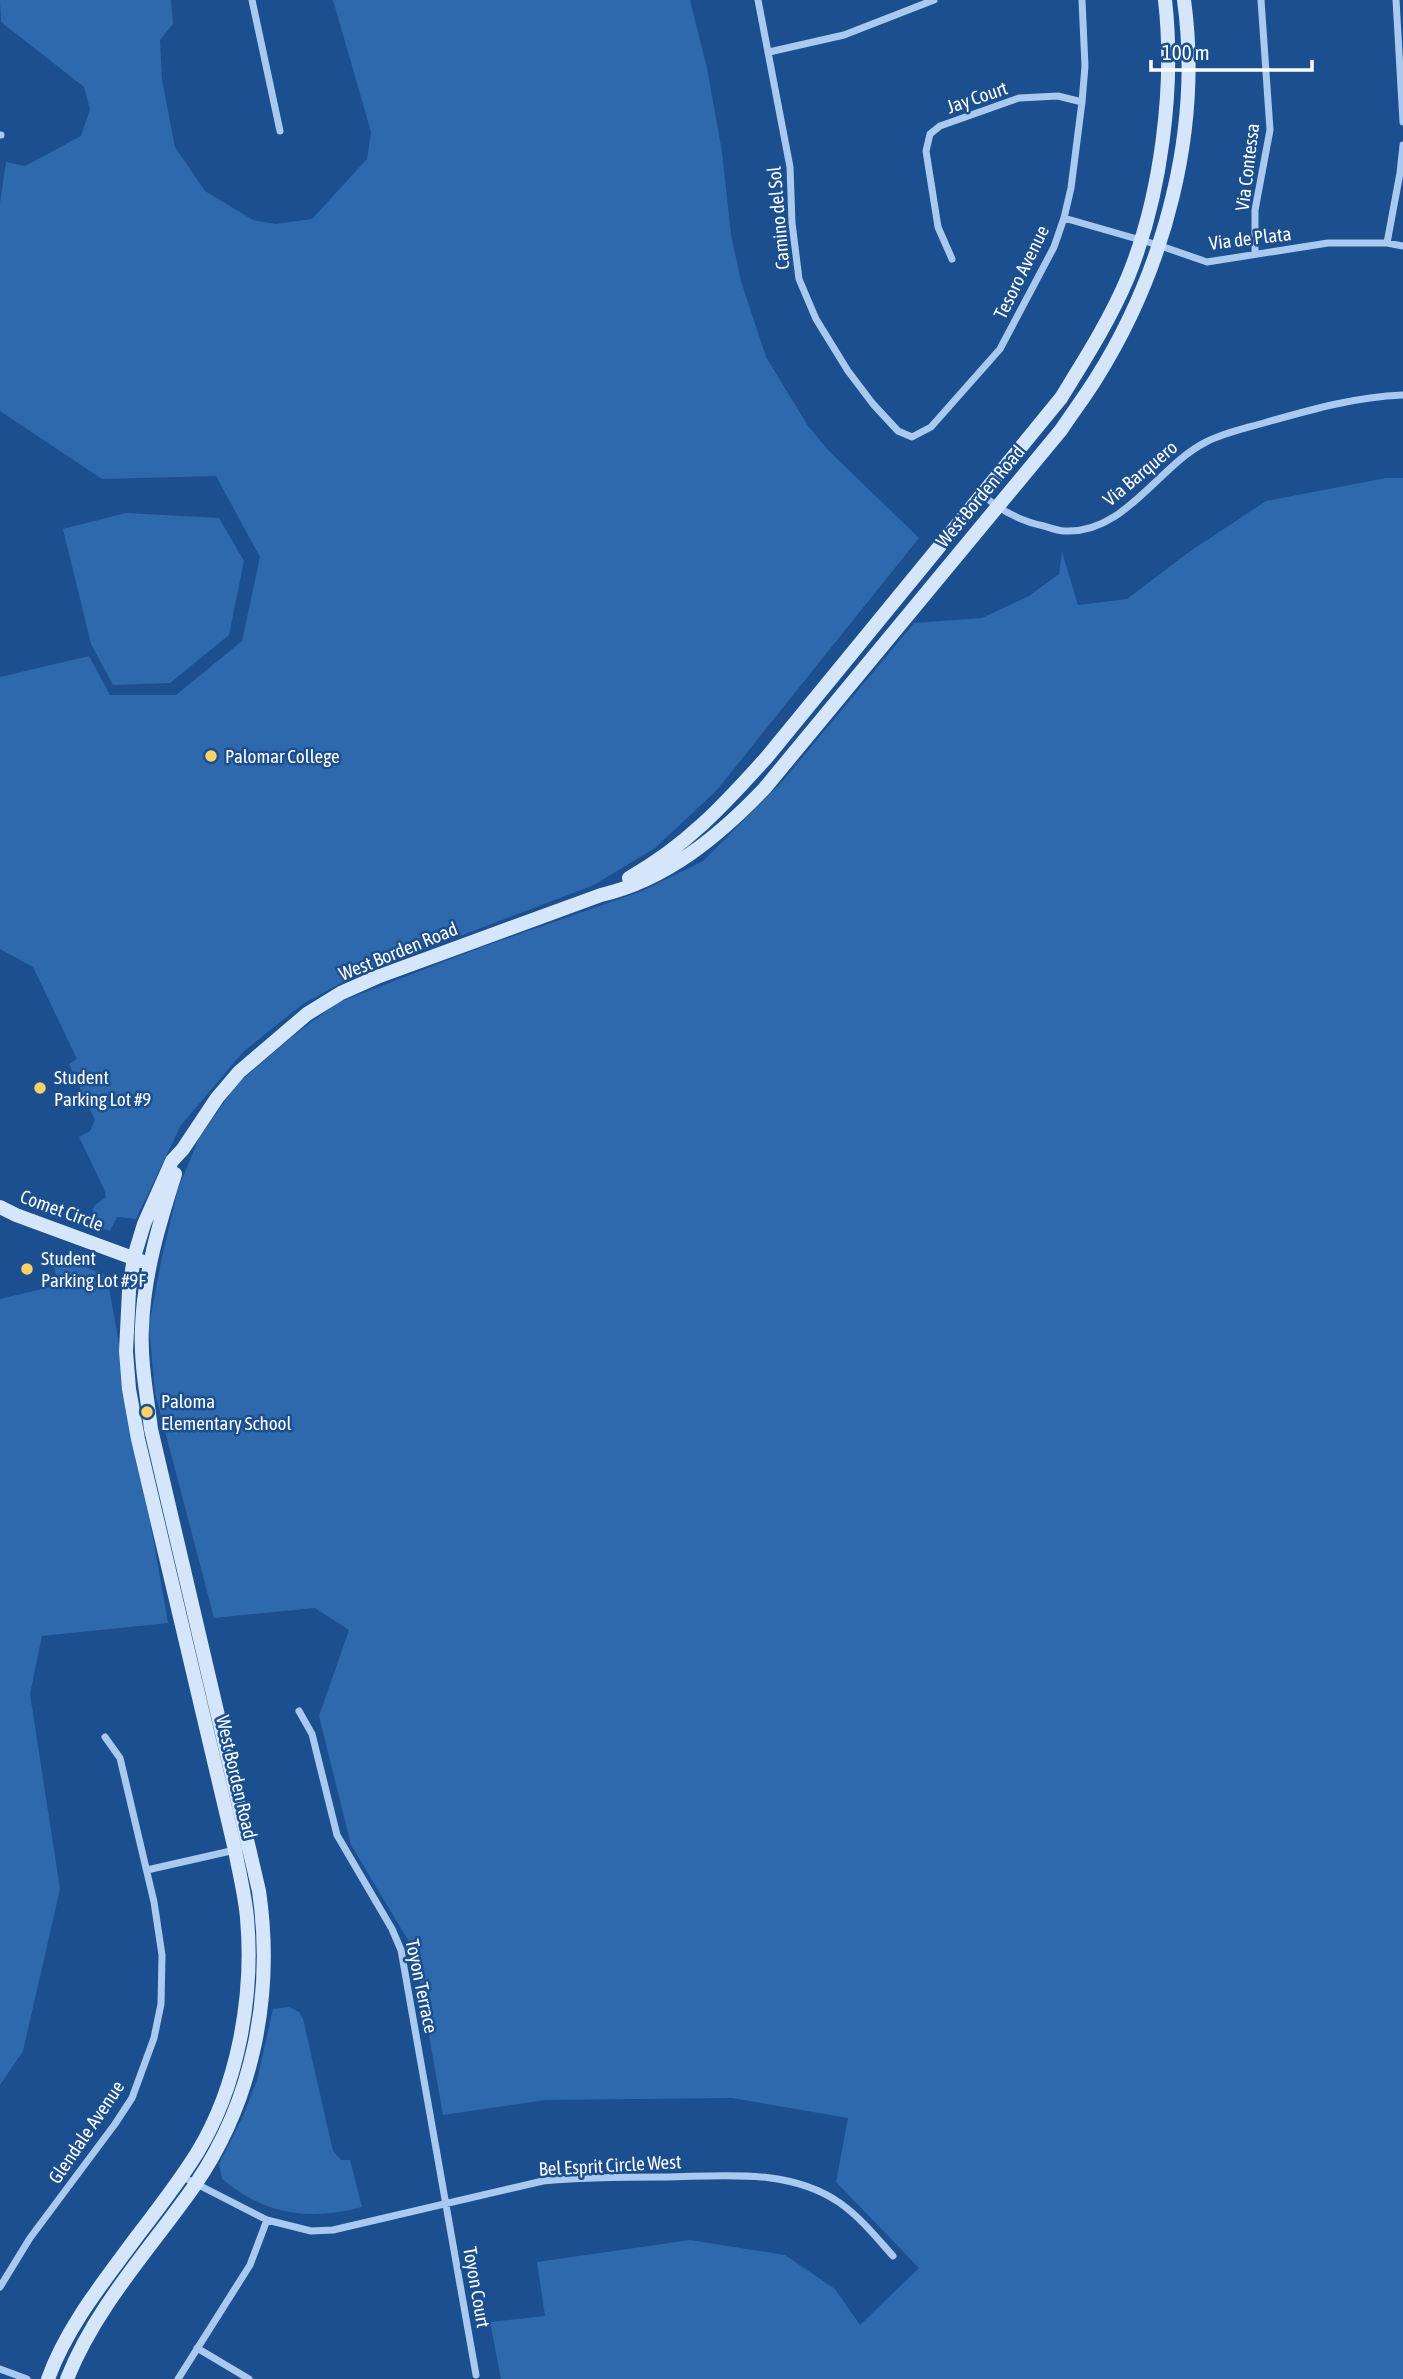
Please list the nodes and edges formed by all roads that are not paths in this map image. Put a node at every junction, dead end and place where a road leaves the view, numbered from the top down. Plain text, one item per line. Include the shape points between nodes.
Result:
1 (252, 0) edge
2 (758, 0) edge
3 (934, 0) edge
4 (1082, 0) edge
5 (1165, 0) edge
6 (1184, 0) edge
7 (1261, 0) edge
8 (1396, 0) edge
9 (1401, 36) edge
10 (769, 52) junction
11 (1082, 102) junction
12 (1403, 122) edge
13 (280, 131) dead end
14 (1403, 145) edge
15 (1064, 218) junction
16 (1142, 240) junction
17 (1387, 243) junction
18 (1158, 245) junction
19 (1403, 246) edge
20 (1255, 254) junction
21 (952, 259) dead end
22 (1403, 395) edge
23 (912, 437) joint
24 (983, 495) junction
25 (997, 508) junction
26 (601, 895) junction
27 (183, 1149) junction
28 (0, 1206) edge
29 (134, 1257) junction
30 (149, 1264) junction
31 (299, 1711) dead end
32 (105, 1737) dead end
33 (250, 1846) junction
34 (235, 1850) junction
35 (147, 1870) junction
36 (181, 2176) junction
37 (195, 2184) junction
38 (447, 2204) junction
39 (267, 2220) junction
40 (893, 2256) dead end
41 (0, 2287) edge
42 (197, 2348) junction
43 (0, 2369) edge
44 (476, 2375) dead end
45 (27, 2379) edge
46 (48, 2379) edge
47 (67, 2379) edge
48 (178, 2379) edge
49 (249, 2379) edge

1 - 13 street
2 - 10 street, Camino del Sol
3 - 10 street via 844,35
4 - 11 street, Tesoro Avenue
5 - 16 main road, West Borden Road via 1168,97
6 - 18 main road, West Borden Road via 1188,79 1183,139
7 - 20 street, Via Contessa via 1270,130 1255,210
8 - 9 street
9 - 12 street
10 - 23 street, Camino del Sol via 790,167 799,279 816,320 848,371 898,430
11 - 15 street, Tesoro Avenue
11 - 21 street, Jay Court via 1058,96 1019,98 940,126 930,134 926,151 938,228
14 - 17 street
15 - 16 street, Via de Plata
15 - 23 street, Tesoro Avenue via 1000,349 932,427
16 - 18 street, Via de Plata
16 - 24 main road, West Borden Road via 1092,349 1061,398
17 - 19 street, Via de Plata
17 - 20 street, Via de Plata via 1328,243
18 - 20 street, Via de Plata via 1207,262
18 - 25 main road, West Borden Road via 1124,328 1097,377
22 - 25 street, Via Barquero via 1335,403 1206,442 1184,455 1116,516 1094,527 1065,531
24 - 25 street, Via Barquero
24 - 26 main road, West Borden Road via 719,811 658,862
25 - 26 main road, West Borden Road via 736,818 667,870
26 - 27 main road, West Borden Road via 341,993 307,1014 239,1072
27 - 29 main road, West Borden Road via 172,1161
27 - 30 main road, West Borden Road
28 - 29 main road, Comet Circle
29 - 30 main road, Comet Circle
29 - 34 main road, West Borden Road via 129,1291 129,1389
30 - 33 main road, West Borden Road via 142,1363 152,1429
31 - 38 street, Toyon Terrace via 312,1734 337,1835 401,1950
32 - 35 street, Glendale Avenue via 120,1758
33 - 34 street
33 - 37 main road, West Borden Road via 265,1938 256,2043 234,2111
34 - 35 street
34 - 36 main road, West Borden Road via 247,1917 248,1993 242,2035 211,2127
35 - 41 street, Glendale Avenue via 160,1933 162,1977 161,2004 145,2068 115,2124 30,2238
36 - 37 street, Bel Esprit Circle West
36 - 46 main road, West Borden Road via 71,2330
37 - 39 street, Bel Esprit Circle West
37 - 47 main road, West Borden Road via 92,2328
38 - 39 street, Bel Esprit Circle West via 333,2230 312,2231
38 - 40 street, Bel Esprit Circle West via 555,2180 784,2179 839,2202
38 - 44 street, Toyon Court
39 - 42 street via 250,2265
42 - 48 street
42 - 49 street
43 - 45 street

